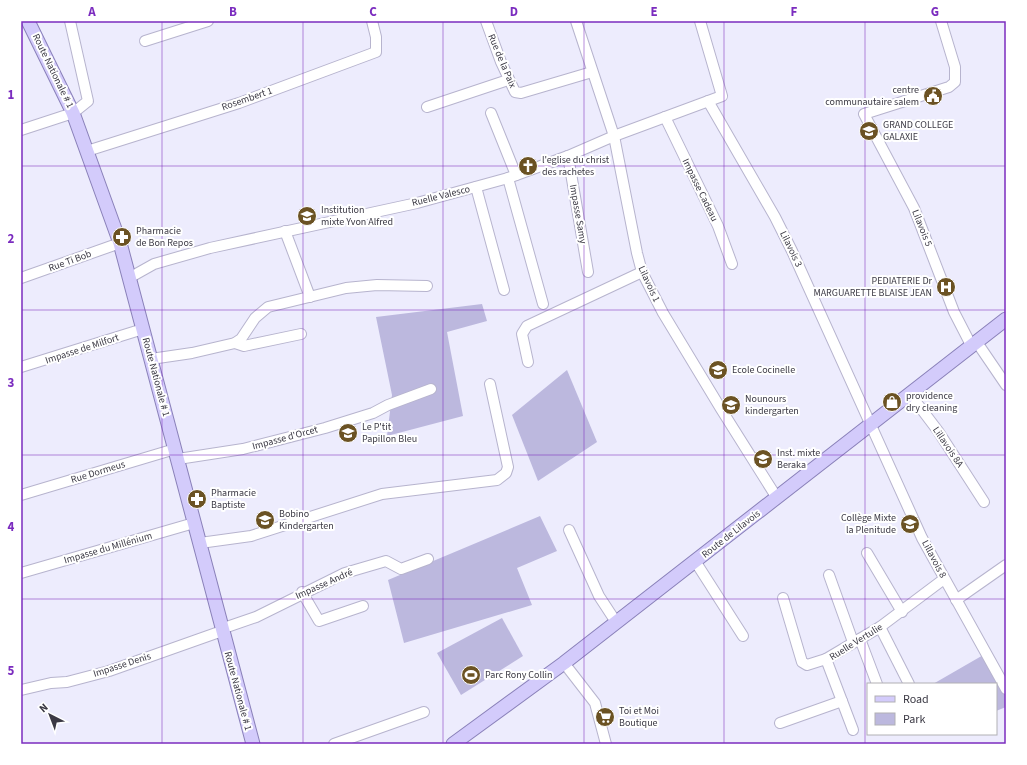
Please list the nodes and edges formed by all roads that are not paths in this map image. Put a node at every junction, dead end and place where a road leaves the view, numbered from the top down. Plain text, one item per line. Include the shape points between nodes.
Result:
1 (28, 21) edge
2 (70, 21) edge
3 (208, 21) edge
4 (372, 21) edge
5 (486, 21) edge
6 (576, 21) edge
7 (700, 21) edge
8 (941, 21) edge
9 (145, 41) dead end
10 (592, 72) junction
11 (508, 80) junction
12 (708, 101) junction
13 (427, 107) dead end
14 (73, 113) junction
15 (491, 113) dead end
16 (665, 117) junction
17 (21, 130) edge
18 (614, 136) junction
19 (87, 151) junction
20 (568, 156) junction
21 (512, 177) junction
22 (476, 188) junction
23 (285, 230) junction
24 (120, 243) junction
25 (732, 264) dead end
26 (588, 272) dead end
27 (642, 272) junction
28 (21, 278) edge
29 (129, 278) junction
30 (427, 286) dead end
31 (504, 290) dead end
32 (310, 297) junction
33 (543, 304) dead end
34 (1006, 318) edge
35 (143, 329) junction
36 (301, 334) dead end
37 (235, 343) junction
38 (974, 343) junction
39 (151, 359) junction
40 (528, 362) dead end
41 (21, 367) edge
42 (490, 384) dead end
43 (1006, 385) edge
44 (431, 389) dead end
45 (910, 394) junction
46 (870, 425) junction
47 (177, 454) junction
48 (21, 495) edge
49 (777, 498) junction
50 (984, 502) dead end
51 (194, 523) junction
52 (570, 530) dead end
53 (200, 543) junction
54 (867, 553) dead end
55 (428, 559) dead end
56 (695, 562) junction
57 (1006, 565) edge
58 (21, 573) edge
59 (829, 576) dead end
60 (944, 579) junction
61 (302, 592) junction
62 (783, 598) dead end
63 (956, 600) junction
64 (363, 606) dead end
65 (902, 612) junction
66 (616, 622) junction
67 (880, 627) junction
68 (221, 630) junction
69 (743, 636) dead end
70 (856, 641) junction
71 (826, 659) junction
72 (564, 663) junction
73 (877, 683) edge
74 (908, 683) edge
75 (1006, 689) edge
76 (21, 690) edge
77 (842, 701) junction
78 (424, 712) dead end
79 (780, 723) dead end
80 (853, 730) dead end
81 (253, 744) edge
82 (334, 744) edge
83 (453, 744) edge
84 (606, 744) edge

1 - 14 main road, Route Nationale # 1
2 - 14 street via 88,101
3 - 9 street
4 - 19 street, Rosembert 1 via 376,52 239,103
5 - 11 street, Rue de la Paix
6 - 10 street, Lilavois 1
7 - 12 street, Ruelle Valesco via 722,96
8 - 38 street, Lilavois 5 via 955,67 955,82 949,88 864,114 914,208 954,312
10 - 11 street, Rue de la Paix via 521,93 513,90
10 - 18 street, Lilavois 1
11 - 13 street
12 - 16 street, Ruelle Valesco
12 - 46 street, Lilavois 3 via 792,251
14 - 17 street
14 - 19 main road, Route Nationale # 1
15 - 21 street
16 - 18 street, Ruelle Valesco
16 - 25 street, Impasse Cadeau via 718,226
18 - 20 street, Ruelle Valesco
18 - 27 street, Lilavois 1
19 - 24 main road, Route Nationale # 1
20 - 21 street, Ruelle Valesco
20 - 26 street, Impasse Samy
21 - 22 street, Ruelle Valesco
21 - 33 street
22 - 23 street, Ruelle Valesco
22 - 31 street
23 - 29 street, Ruelle Valesco via 154,264
23 - 32 street
24 - 28 street, Rue Ti Bob
24 - 29 main road, Route Nationale # 1
27 - 40 street via 527,326 522,334
27 - 49 street, Lilavois 1 via 663,312
29 - 35 main road, Route Nationale # 1
30 - 32 street via 377,285 346,288
32 - 37 street via 268,307 255,318 241,339
34 - 38 main road, Route de Lilavois
35 - 39 main road, Route Nationale # 1
35 - 41 street, Impasse de Milfort
36 - 37 street via 244,346
37 - 39 street
38 - 43 street, Lilavois 5
38 - 45 main road, Route de Lilavois
39 - 47 main road, Route Nationale # 1
42 - 53 street via 508,467 506,473 497,480 382,494 251,536
44 - 47 street, Impasse d'Orcet via 373,413 251,448
45 - 46 main road, Route de Lilavois
45 - 50 street, Lillavois 8A via 942,437
46 - 49 main road, Route de Lilavois
46 - 60 street, Lillavois 8 via 922,538
47 - 48 street, Rue Dormeus
47 - 51 main road, Route Nationale # 1
49 - 56 main road, Route de Lilavois
51 - 53 main road, Route Nationale # 1
51 - 58 street, Impasse du Millénium
52 - 66 street via 596,590
53 - 68 main road, Route Nationale # 1
54 - 65 street
55 - 61 street, Impasse André via 401,569 386,561 344,573
56 - 66 main road, Route de Lilavois
56 - 69 street
57 - 63 street
59 - 70 street
60 - 63 street, Lillavois 8
60 - 65 street, Ruelle Vertulie
61 - 64 street via 320,621
61 - 68 street, Impasse André via 256,617
62 - 71 street via 802,662 807,665
63 - 75 street, Lillavois 8
65 - 67 street, Ruelle Vertulie
66 - 72 main road, Route de Lilavois
67 - 70 street, Ruelle Vertulie
67 - 74 street
68 - 76 street, Impasse Denis via 109,671
68 - 81 main road, Route Nationale # 1
70 - 71 street, Ruelle Vertulie
70 - 73 street
71 - 77 street, Ruelle Vertulie
72 - 83 main road, Route de Lilavois
72 - 84 street via 595,703
77 - 79 street
77 - 80 street, Ruelle Vertulie
78 - 82 street

